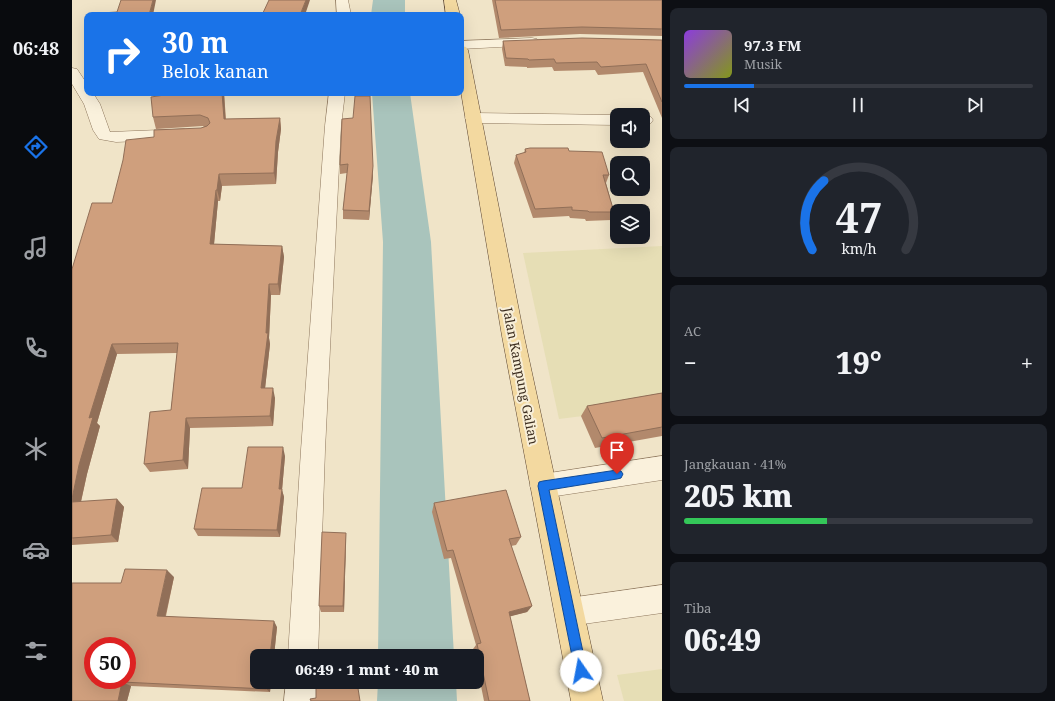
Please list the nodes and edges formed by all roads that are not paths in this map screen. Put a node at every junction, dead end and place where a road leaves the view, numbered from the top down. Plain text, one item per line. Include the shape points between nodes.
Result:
1 (342, 0) edge
2 (450, 0) edge
3 (344, 12) edge
4 (452, 12) edge
5 (542, 42) edge
6 (464, 45) edge
7 (464, 67) edge
8 (72, 72) edge
9 (84, 91) edge
10 (87, 96) edge
11 (338, 96) edge
12 (473, 118) junction
13 (610, 120) edge
14 (203, 133) edge
15 (662, 468) edge
16 (543, 486) junction
17 (662, 599) edge
18 (569, 612) junction
19 (303, 649) edge
20 (301, 689) edge
21 (300, 701) edge
22 (587, 701) edge

1 - 3 street
2 - 4 main road
5 - 6 street
7 - 12 main road, Jalan Kampung Galian
8 - 9 street
10 - 14 street via 106,136
11 - 19 street via 333,126
12 - 13 street
12 - 16 main road, Jalan Kampung Galian via 512,336
15 - 16 street
16 - 18 main road, Jalan Kampung Galian
17 - 18 street
18 - 22 main road, Jalan Kampung Galian
20 - 21 street

